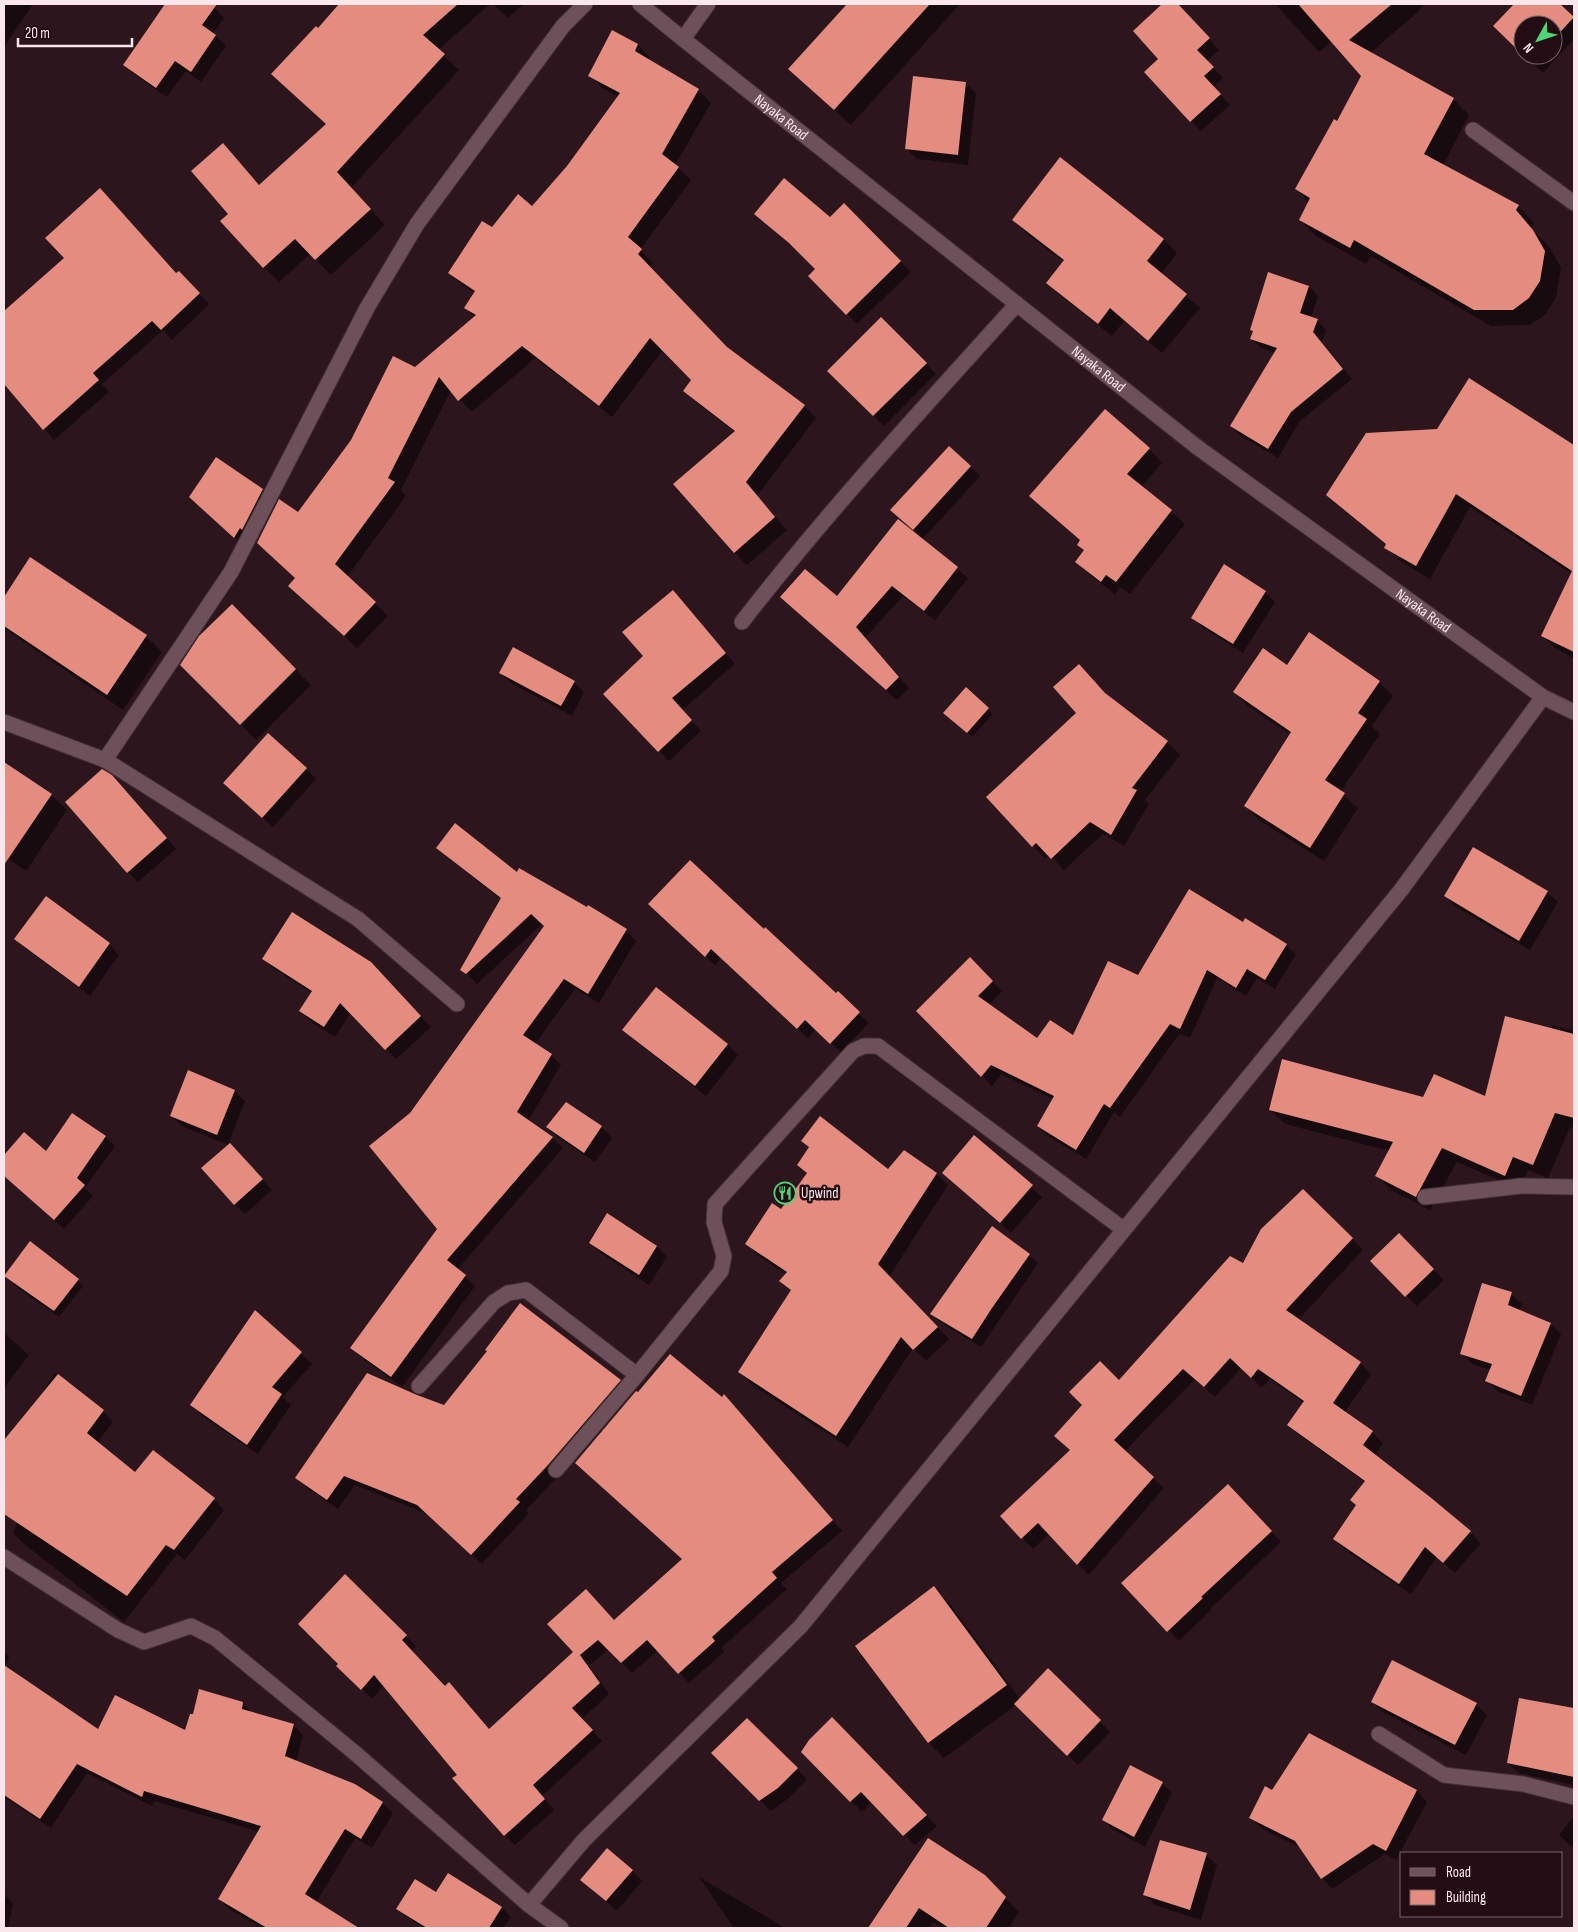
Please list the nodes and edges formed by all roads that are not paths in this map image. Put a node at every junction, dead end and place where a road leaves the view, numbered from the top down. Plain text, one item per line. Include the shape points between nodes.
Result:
1 (586, 4) edge
2 (640, 4) edge
3 (708, 4) edge
4 (683, 39) junction
5 (1473, 130) dead end
6 (1574, 203) edge
7 (1017, 304) junction
8 (742, 622) dead end
9 (1543, 697) junction
10 (1574, 712) edge
11 (4, 722) edge
12 (105, 760) junction
13 (458, 1004) dead end
14 (1574, 1187) edge
15 (1425, 1197) dead end
16 (1123, 1229) junction
17 (637, 1375) junction
18 (419, 1386) dead end
19 (556, 1470) dead end
20 (4, 1557) edge
21 (1378, 1734) dead end
22 (1574, 1797) edge
23 (528, 1905) junction
24 (561, 1928) edge

1 - 12 street via 563,26 417,224 367,308 231,572
2 - 4 street, Nayaka Road
3 - 4 street
4 - 7 street, Nayaka Road
5 - 6 street
7 - 8 street via 896,438
7 - 9 street, Nayaka Road via 1197,447
9 - 10 street, Nayaka Road
9 - 16 street via 1401,890
11 - 12 street
12 - 13 street via 358,919
14 - 15 street via 1521,1186
16 - 17 street via 878,1046 864,1046 853,1051 715,1204 714,1222 724,1256 721,1271
16 - 23 street via 800,1626 584,1840
17 - 18 street via 526,1290 508,1292 494,1302
17 - 19 street
20 - 23 street via 118,1630 144,1642 191,1626 216,1638 355,1753
21 - 22 street via 1444,1775 1523,1784
23 - 24 street

